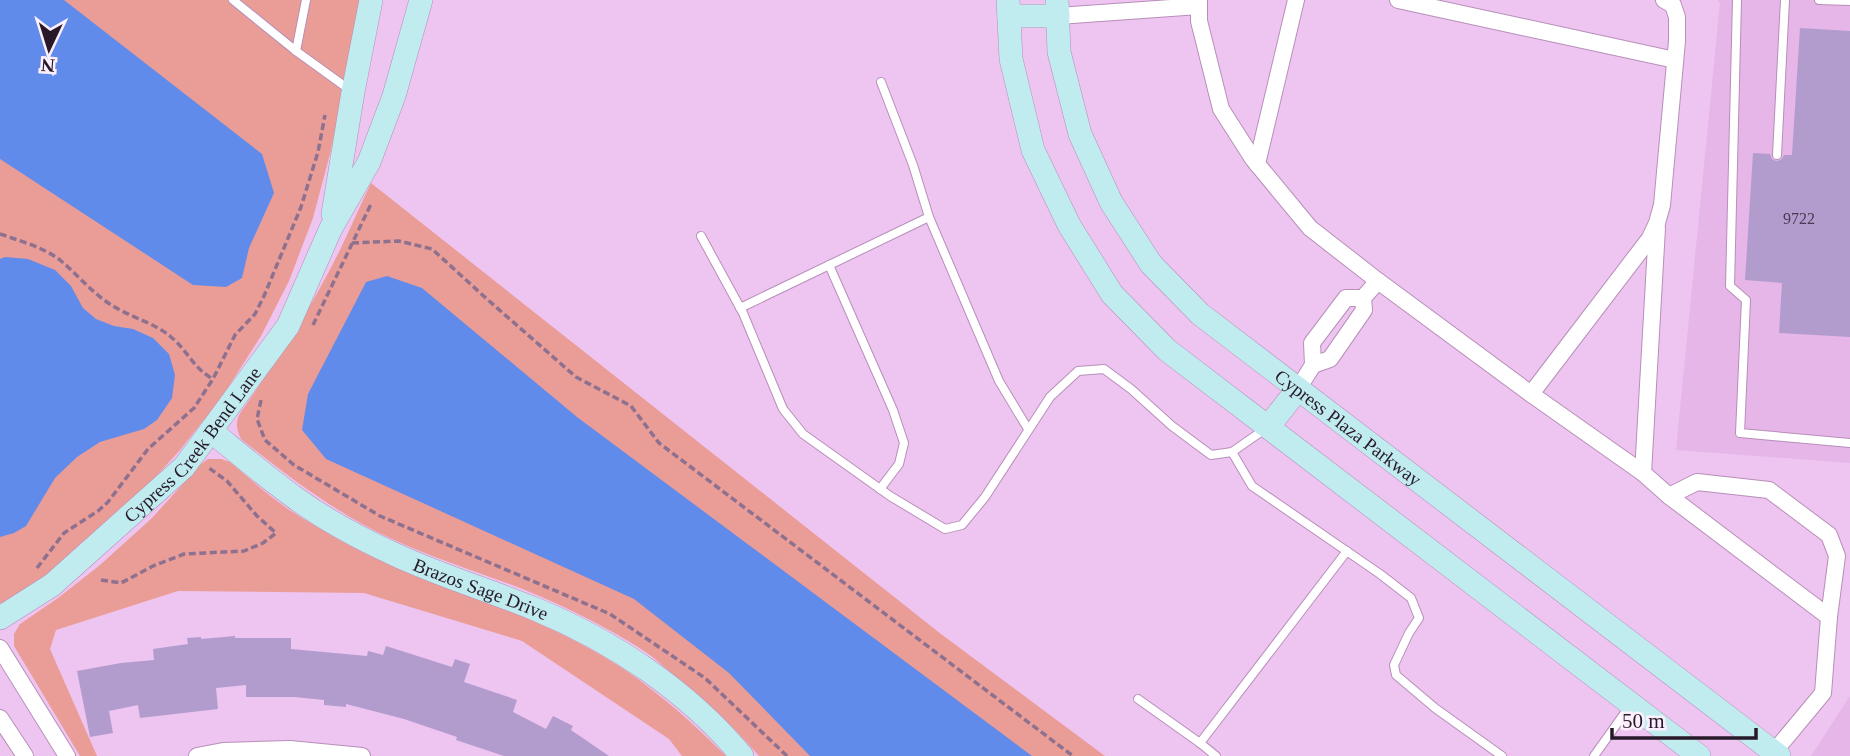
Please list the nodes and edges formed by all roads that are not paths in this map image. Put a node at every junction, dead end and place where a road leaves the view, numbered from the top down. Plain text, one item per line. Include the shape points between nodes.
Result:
1 (233, 0) edge
2 (306, 0) edge
3 (371, 0) edge
4 (421, 0) edge
5 (1296, 0) edge
6 (1398, 0) edge
7 (1664, 0) edge
8 (1737, 0) edge
9 (1785, 0) edge
10 (1819, 0) edge
11 (1850, 1) edge
12 (1199, 3) edge
13 (1009, 8) edge
14 (1057, 8) edge
15 (296, 51) junction
16 (1675, 60) junction
17 (881, 82) dead end
18 (353, 92) junction
19 (1777, 155) dead end
20 (1257, 164) junction
21 (929, 217) junction
22 (1657, 223) junction
23 (331, 228) junction
24 (701, 236) dead end
25 (829, 265) junction
26 (1378, 281) junction
27 (1363, 298) junction
28 (740, 308) junction
29 (1313, 365) junction
30 (1298, 389) junction
31 (1531, 394) junction
32 (1268, 427) junction
33 (1028, 429) junction
34 (211, 430) junction
35 (1850, 443) edge
36 (1232, 452) junction
37 (1643, 473) junction
38 (880, 489) junction
39 (1669, 496) junction
40 (1347, 551) junction
41 (1829, 617) junction
42 (0, 618) edge
43 (0, 648) edge
44 (1138, 699) dead end
45 (1631, 705) junction
46 (0, 718) edge
47 (1200, 743) junction
48 (1775, 755) edge
49 (25, 756) edge
50 (67, 756) edge
51 (197, 756) edge
52 (362, 756) edge
53 (742, 756) edge
54 (1216, 756) edge
55 (1502, 756) edge
56 (1594, 756) edge
57 (1699, 756) edge

1 - 15 lane
2 - 15 lane
3 - 18 street, Cypress Creek Bend Lane
4 - 23 street, Cypress Creek Bend Lane via 369,163
5 - 20 street
6 - 16 street
7 - 16 street via 1673,5 1677,17
8 - 35 lane via 1730,286 1746,300 1740,433
9 - 19 lane
10 - 11 lane
12 - 14 street
12 - 20 street via 1199,21 1221,109
13 - 14 street
13 - 32 street via 1011,59 1033,150 1069,225 1112,294 1167,350
14 - 30 street, Cypress Plaza Parkway via 1059,52 1080,134 1111,202 1151,264 1200,314
15 - 18 lane
16 - 22 street
17 - 21 lane
18 - 23 street, Cypress Creek Bend Lane
20 - 26 street via 1310,228
21 - 25 lane
21 - 33 lane via 999,381
22 - 31 street
22 - 37 street
23 - 34 street, Cypress Creek Bend Lane via 288,326
24 - 28 lane
25 - 28 lane
25 - 38 lane via 904,443 899,464
26 - 27 street
26 - 31 street
27 - 29 street via 1364,310 1330,359
27 - 29 street via 1346,298 1312,344
28 - 38 lane via 783,409 803,434
29 - 30 street
30 - 32 street
30 - 48 street, Cypress Plaza Parkway
31 - 37 street
32 - 36 lane
32 - 45 street
33 - 36 lane via 1050,397 1078,371 1104,369 1211,455
33 - 38 lane via 962,525 945,529
34 - 42 street, Cypress Creek Bend Lane via 184,467 52,585
34 - 53 street, Brazos Sage Drive via 296,499 342,528 397,556 537,610 651,672 703,715
36 - 40 lane via 1252,486
37 - 39 street
39 - 41 street
39 - 41 street via 1697,482 1769,490 1829,535 1837,556
40 - 47 lane
40 - 55 lane via 1411,598 1419,618 1394,665 1396,675
41 - 48 street via 1823,693
43 - 50 street
44 - 47 lane
45 - 56 lane
45 - 57 street
46 - 49 street
47 - 54 lane
51 - 52 street via 290,749

